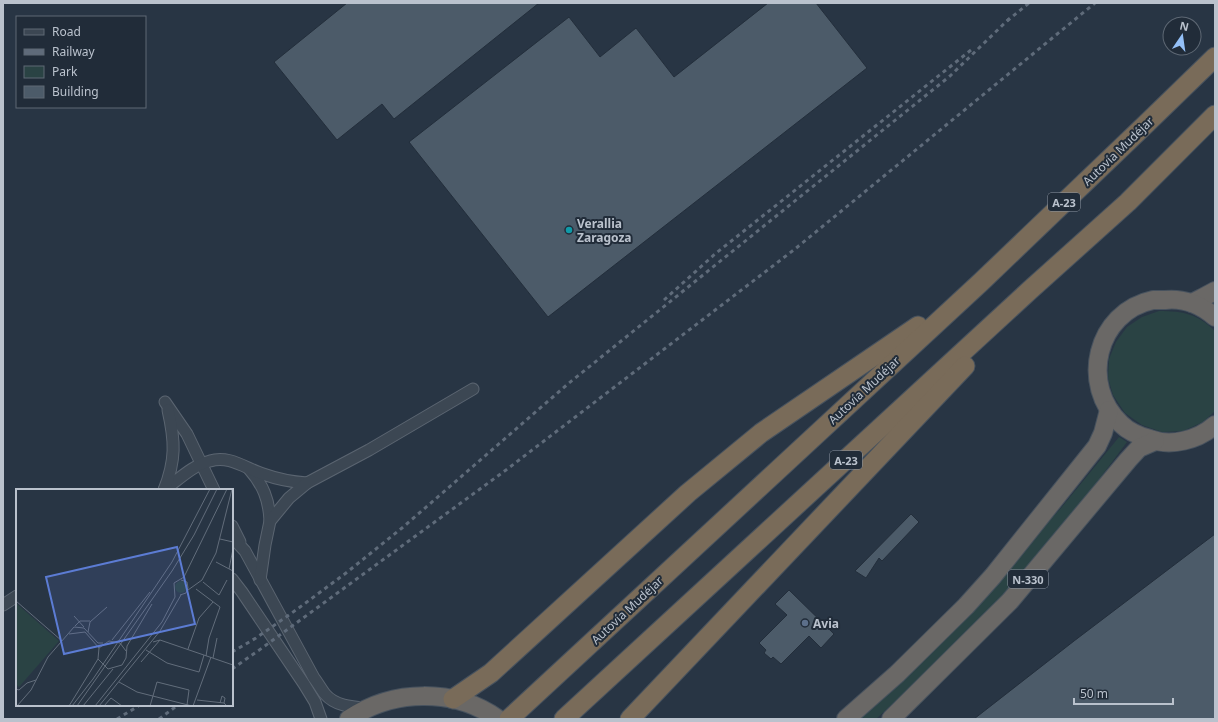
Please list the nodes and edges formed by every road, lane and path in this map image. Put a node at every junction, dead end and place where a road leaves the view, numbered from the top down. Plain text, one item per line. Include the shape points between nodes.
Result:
1 (1215, 57) edge
2 (1215, 115) edge
3 (1128, 202) junction
4 (981, 282) junction
5 (1215, 290) edge
6 (1192, 303) junction
7 (1215, 317) edge
8 (473, 389) dead end
9 (1108, 410) junction
10 (1215, 425) edge
11 (1155, 441) junction
12 (201, 464) junction
13 (246, 466) junction
14 (188, 473) junction
15 (308, 483) junction
16 (164, 489) edge
17 (165, 489) edge
18 (179, 489) edge
19 (214, 489) edge
20 (270, 521) junction
21 (233, 528) edge
22 (233, 538) edge
23 (245, 551) junction
24 (233, 580) edge
25 (260, 580) junction
26 (16, 596) edge
27 (4, 602) edge
28 (454, 699) junction
29 (367, 708) junction
30 (514, 715) edge
31 (321, 719) edge
32 (349, 719) edge
33 (498, 719) edge
34 (564, 719) edge
35 (630, 719) edge
36 (846, 719) edge
37 (891, 719) edge

1 - 4 highway, Autovía Mudéjar / A-23
2 - 3 highway, A-23
3 - 34 highway, A-23
3 - 35 highway via 1039,295 981,349
4 - 28 highway via 954,296 913,330 761,433 688,492 491,673
4 - 30 highway, Autovía Mudéjar / A-23
5 - 6 highway
6 - 7 highway, N-330
6 - 9 highway, N-330 via 1173,299 1153,300 1134,307 1118,319 1106,335 1098,353 1096,373 1100,393
8 - 15 street
9 - 11 highway, N-330 via 1121,424 1137,435
9 - 36 highway, N-330 via 1103,433 1096,446 993,576 931,642
10 - 11 highway, N-330 via 1204,433 1186,440
11 - 37 highway, N-330 via 1139,448 1010,601
12 - 13 street via 222,459
12 - 14 street
12 - 16 street via 166,402 172,431 173,460
12 - 19 street
13 - 15 street via 275,478
13 - 20 street via 266,494
14 - 17 street
14 - 18 street via 180,483
15 - 20 street via 290,498
20 - 25 street
21 - 23 street
22 - 23 street
23 - 25 street
24 - 31 street via 304,684 315,702
25 - 29 street via 325,694 337,703
26 - 27 street
28 - 29 highway via 410,696
28 - 33 highway
29 - 32 highway

